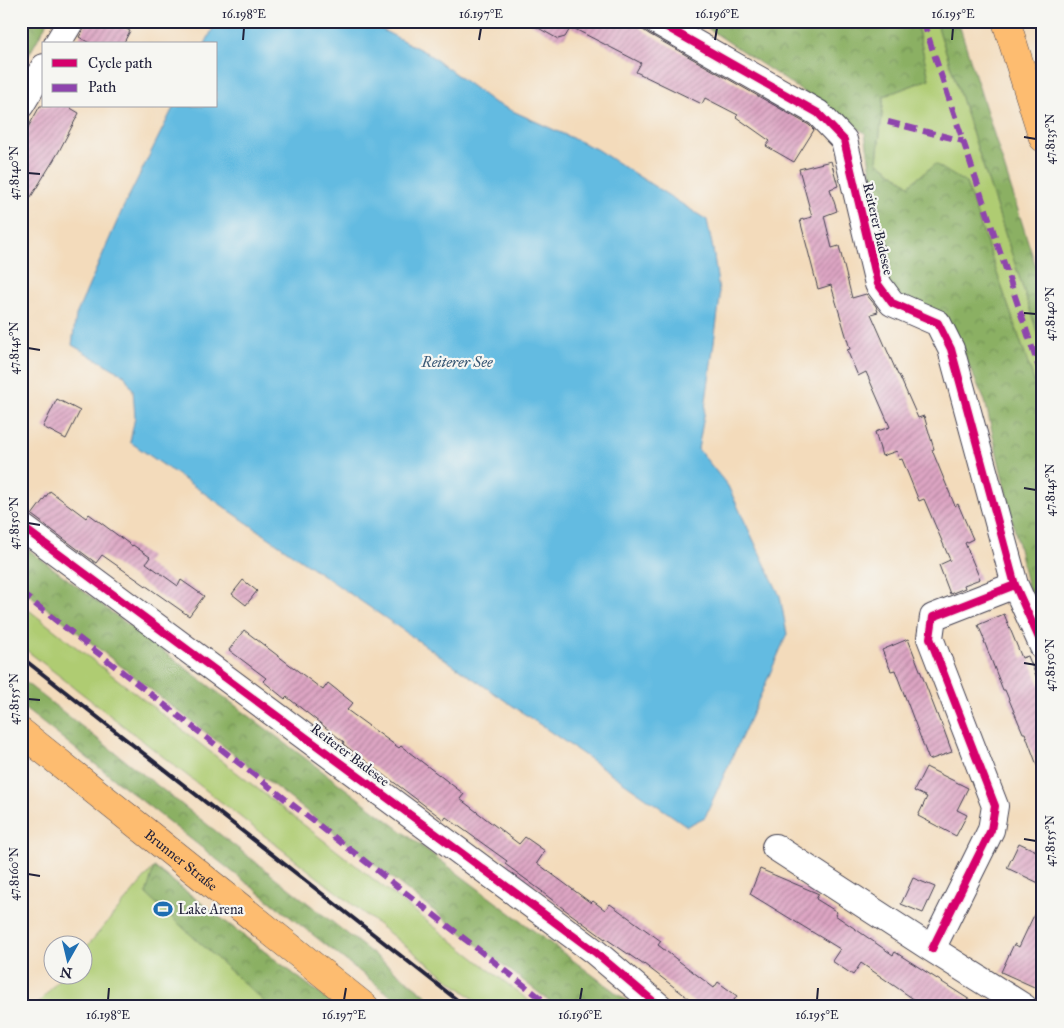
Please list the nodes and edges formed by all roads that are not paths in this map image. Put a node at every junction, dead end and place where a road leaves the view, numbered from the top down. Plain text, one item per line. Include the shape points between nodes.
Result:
1 (71, 21) edge
2 (656, 21) edge
3 (1006, 21) edge
4 (59, 42) edge
5 (42, 70) edge
6 (21, 105) edge
7 (1043, 138) edge
8 (21, 526) edge
9 (1015, 585) junction
10 (1043, 647) edge
11 (21, 732) edge
12 (775, 847) dead end
13 (932, 949) junction
14 (365, 1007) edge
15 (660, 1007) edge
16 (1024, 1007) edge

1 - 4 street
2 - 9 street, Reiterer Badesee via 818,113 844,140 878,284 892,303 938,323 951,349
3 - 7 main road
5 - 6 street
8 - 15 street, Reiterer Badesee via 595,952
9 - 10 street, Reiterer Badesee
9 - 13 street via 933,617 930,638 996,806 991,830
11 - 14 main road, Brunner Straße
12 - 13 street
13 - 16 street

